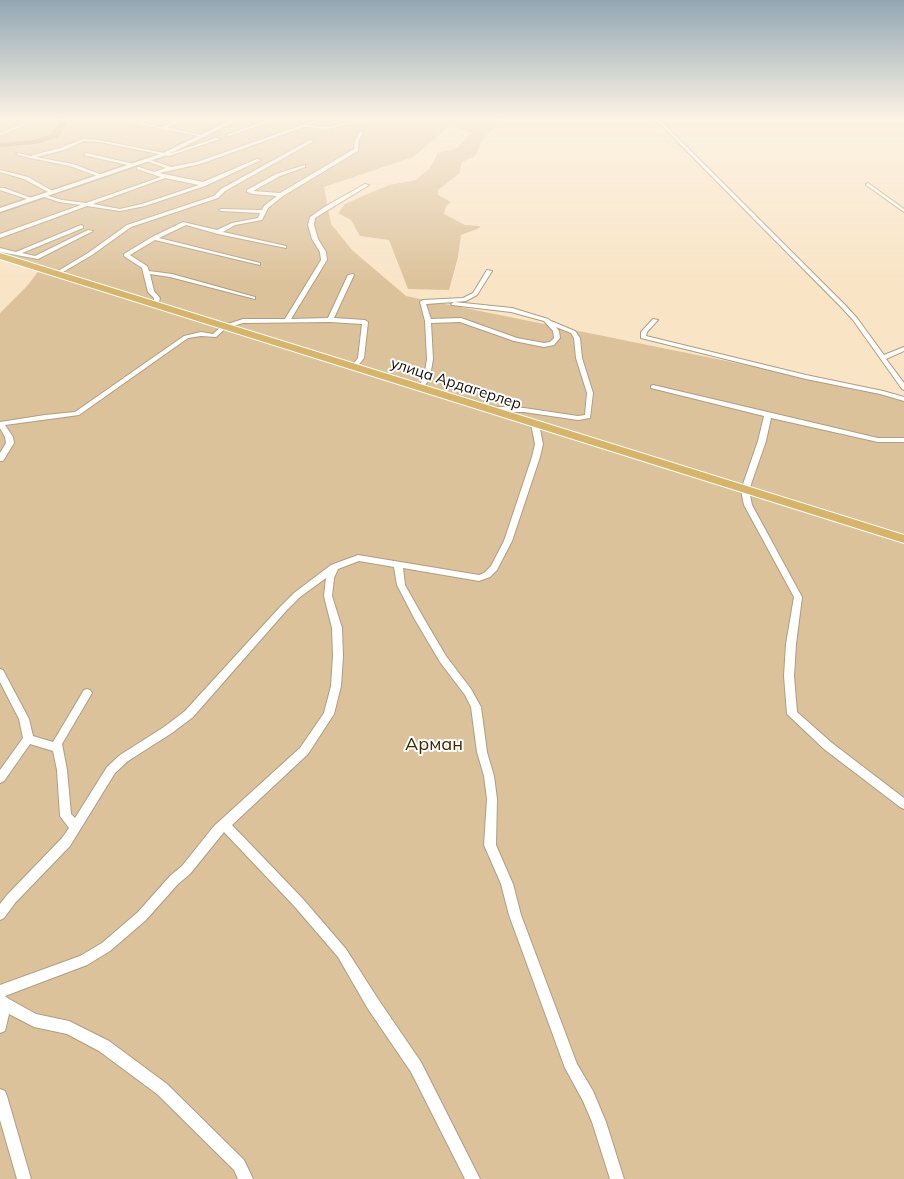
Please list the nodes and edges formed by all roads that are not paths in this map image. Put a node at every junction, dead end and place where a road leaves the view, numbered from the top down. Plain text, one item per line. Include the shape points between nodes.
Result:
1 (8, 173) edge
2 (92, 173) edge
3 (111, 173) edge
4 (156, 173) edge
5 (229, 173) edge
6 (254, 173) edge
7 (284, 173) edge
8 (318, 173) edge
9 (709, 173) edge
10 (100, 176) junction
11 (165, 177) junction
12 (203, 184) junction
13 (868, 184) dead end
14 (367, 186) dead end
15 (2, 189) dead end
16 (52, 192) junction
17 (44, 195) junction
18 (281, 195) junction
19 (32, 199) junction
20 (86, 204) junction
21 (0, 210) edge
22 (120, 210) junction
23 (222, 210) dead end
24 (128, 211) dead end
25 (904, 211) edge
26 (263, 212) junction
27 (81, 227) dead end
28 (90, 230) dead end
29 (218, 232) junction
30 (0, 236) edge
31 (154, 238) junction
32 (284, 247) dead end
33 (0, 250) edge
34 (15, 254) junction
35 (0, 256) edge
36 (258, 264) dead end
37 (489, 271) dead end
38 (146, 272) junction
39 (56, 274) junction
40 (351, 275) dead end
41 (254, 298) dead end
42 (454, 304) dead end
43 (156, 305) junction
44 (287, 320) junction
45 (330, 320) junction
46 (654, 320) dead end
47 (428, 321) junction
48 (551, 323) junction
49 (224, 327) junction
50 (902, 351) edge
51 (882, 358) junction
52 (354, 367) junction
53 (653, 387) dead end
54 (421, 388) junction
55 (904, 388) edge
56 (904, 399) edge
57 (491, 410) junction
58 (768, 415) junction
59 (535, 424) junction
60 (878, 440) joint
61 (902, 443) edge
62 (0, 459) edge
63 (745, 490) junction
64 (904, 539) edge
65 (398, 564) junction
66 (334, 567) junction
67 (0, 673) edge
68 (87, 692) dead end
69 (28, 739) junction
70 (58, 748) junction
71 (0, 778) edge
72 (904, 804) edge
73 (225, 825) junction
74 (75, 827) junction
75 (0, 914) edge
76 (1, 999) edge
77 (0, 1026) edge
78 (0, 1096) edge
79 (24, 1179) edge
80 (246, 1179) edge
81 (473, 1179) edge
82 (617, 1179) edge

1 - 16 street via 26,178
2 - 10 street
3 - 10 street
4 - 11 street
5 - 12 street
6 - 39 street via 216,197 129,226
7 - 18 street via 250,191
8 - 18 street
9 - 51 street via 833,296
10 - 16 street
11 - 12 street
11 - 20 street
12 - 22 street
13 - 25 street
14 - 44 street via 313,217 311,225 324,260
15 - 19 street
16 - 17 street
17 - 19 street
17 - 20 street
18 - 26 street
19 - 21 street
20 - 22 street
20 - 30 street
22 - 24 street
23 - 26 street
26 - 29 street via 260,219 234,224
27 - 34 street
28 - 34 street via 43,256
29 - 31 street via 185,223
29 - 32 street
31 - 36 street
31 - 38 street via 126,255 143,264
33 - 34 street
35 - 39 main road, улица Ардагерлер
37 - 47 street via 475,294 464,300 423,302
38 - 41 street via 170,275
38 - 43 street
39 - 43 main road, улица Ардагерлер
40 - 45 street
42 - 48 street via 512,310
43 - 49 main road, улица Ардагерлер
44 - 45 street
44 - 49 street via 242,321
45 - 52 street via 365,322 361,358
46 - 56 street via 643,337
47 - 48 street via 462,320 516,340 544,345 552,344 557,338
47 - 54 street via 430,359
48 - 57 street via 573,332 577,338 579,358 590,394 588,417 502,408
49 - 52 main road, улица Ардагерлер
49 - 62 street via 214,336 194,335 178,341 77,414 1,424 10,444
50 - 51 street
51 - 55 street
52 - 54 main road, улица Ардагерлер
53 - 58 street
54 - 57 main road, улица Ардагерлер
57 - 59 main road, улица Ардагерлер
58 - 60 street
58 - 63 street
59 - 63 main road, улица Ардагерлер
59 - 65 street via 539,444 536,457 514,525 494,568 478,578
60 - 61 street
63 - 64 main road, улица Ардагерлер
63 - 72 street via 748,506 798,597 789,676 792,714
65 - 66 street via 358,558
65 - 82 street via 401,585 443,659 476,707 492,799 490,845 572,1068 599,1122
66 - 73 street via 328,596 337,628 338,656 336,686 329,714 304,751
66 - 74 street via 283,609 189,714 112,770
67 - 69 street via 24,719
68 - 70 street via 57,744
69 - 70 street
69 - 71 street
70 - 74 street via 66,816
73 - 76 street via 142,916 106,947
73 - 81 street via 342,953 416,1067
74 - 75 street via 66,842
76 - 77 street
76 - 80 street via 34,1020 69,1028 104,1046 134,1067 162,1089 232,1158
78 - 79 street

